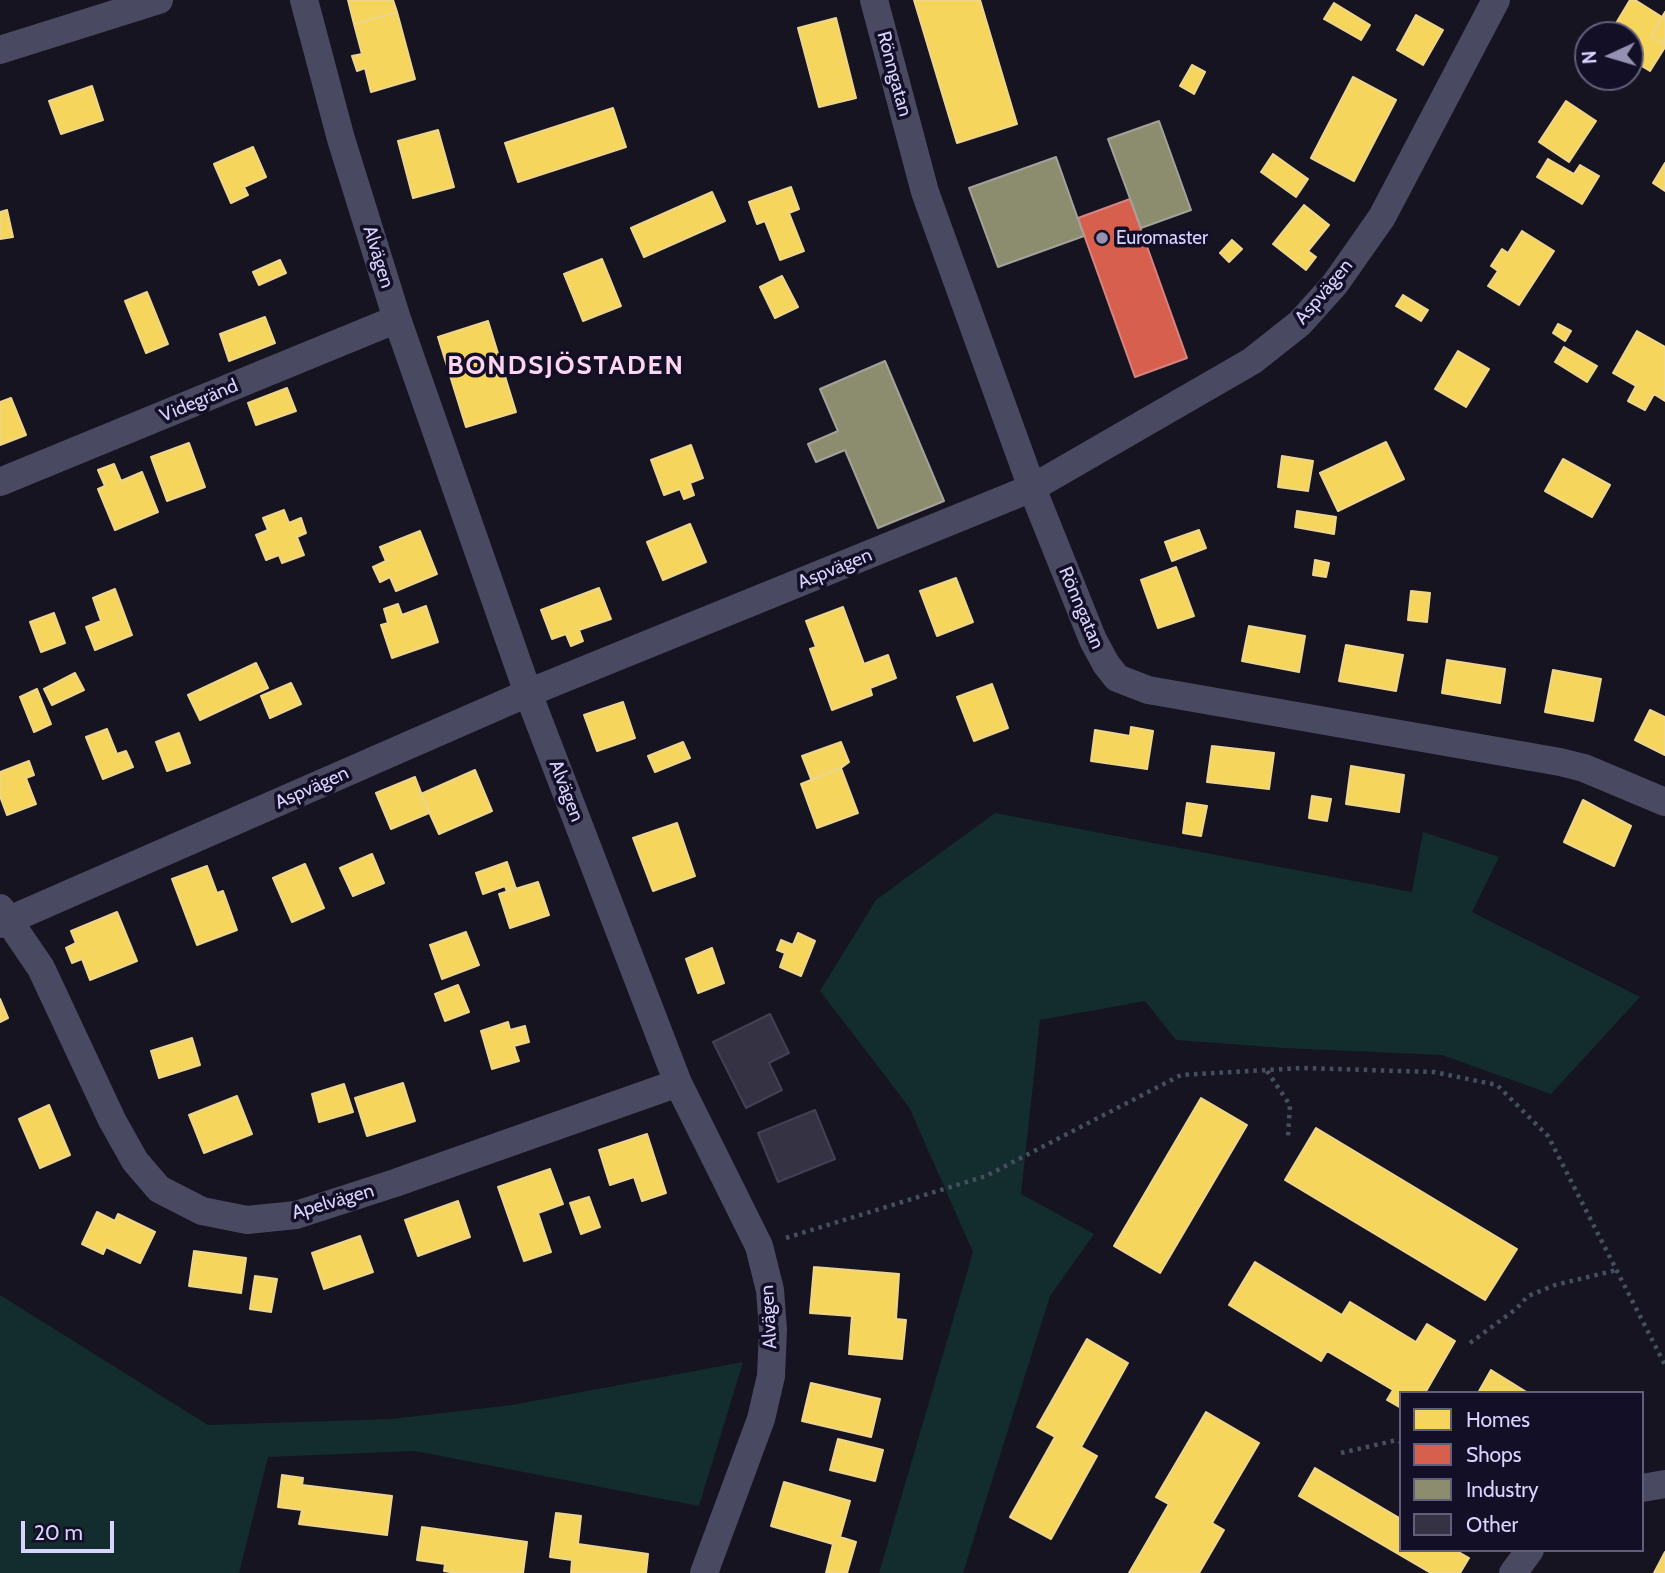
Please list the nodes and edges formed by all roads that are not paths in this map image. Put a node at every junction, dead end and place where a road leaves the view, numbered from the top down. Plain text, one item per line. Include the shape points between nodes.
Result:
1 (159, 0) edge
2 (304, 0) edge
3 (874, 0) edge
4 (1496, 0) edge
5 (0, 50) edge
6 (397, 319) junction
7 (0, 482) edge
8 (1032, 488) junction
9 (528, 693) junction
10 (1665, 802) edge
11 (3, 918) edge
12 (678, 1083) junction
13 (1665, 1484) edge
14 (1644, 1488) edge
15 (1529, 1552) edge
16 (704, 1573) edge
17 (1513, 1573) edge

1 - 5 street
2 - 6 street, Alvägen
3 - 8 street, Rönngatan via 925,192
4 - 8 street, Aspvägen via 1382,217 1335,284 1300,323 1252,361
6 - 7 street, Videgränd
6 - 9 street, Alvägen
8 - 9 street, Aspvägen
8 - 10 street, Rönngatan via 1093,640 1117,678 1131,685 1560,762
9 - 11 street, Aspvägen
9 - 12 street, Alvägen
11 - 12 street, Apelvägen via 41,968 135,1161 159,1189 202,1211 247,1220 296,1215
12 - 16 street, Alvägen via 759,1246 770,1290 773,1330 771,1376 761,1419
13 - 14 street
15 - 17 street

